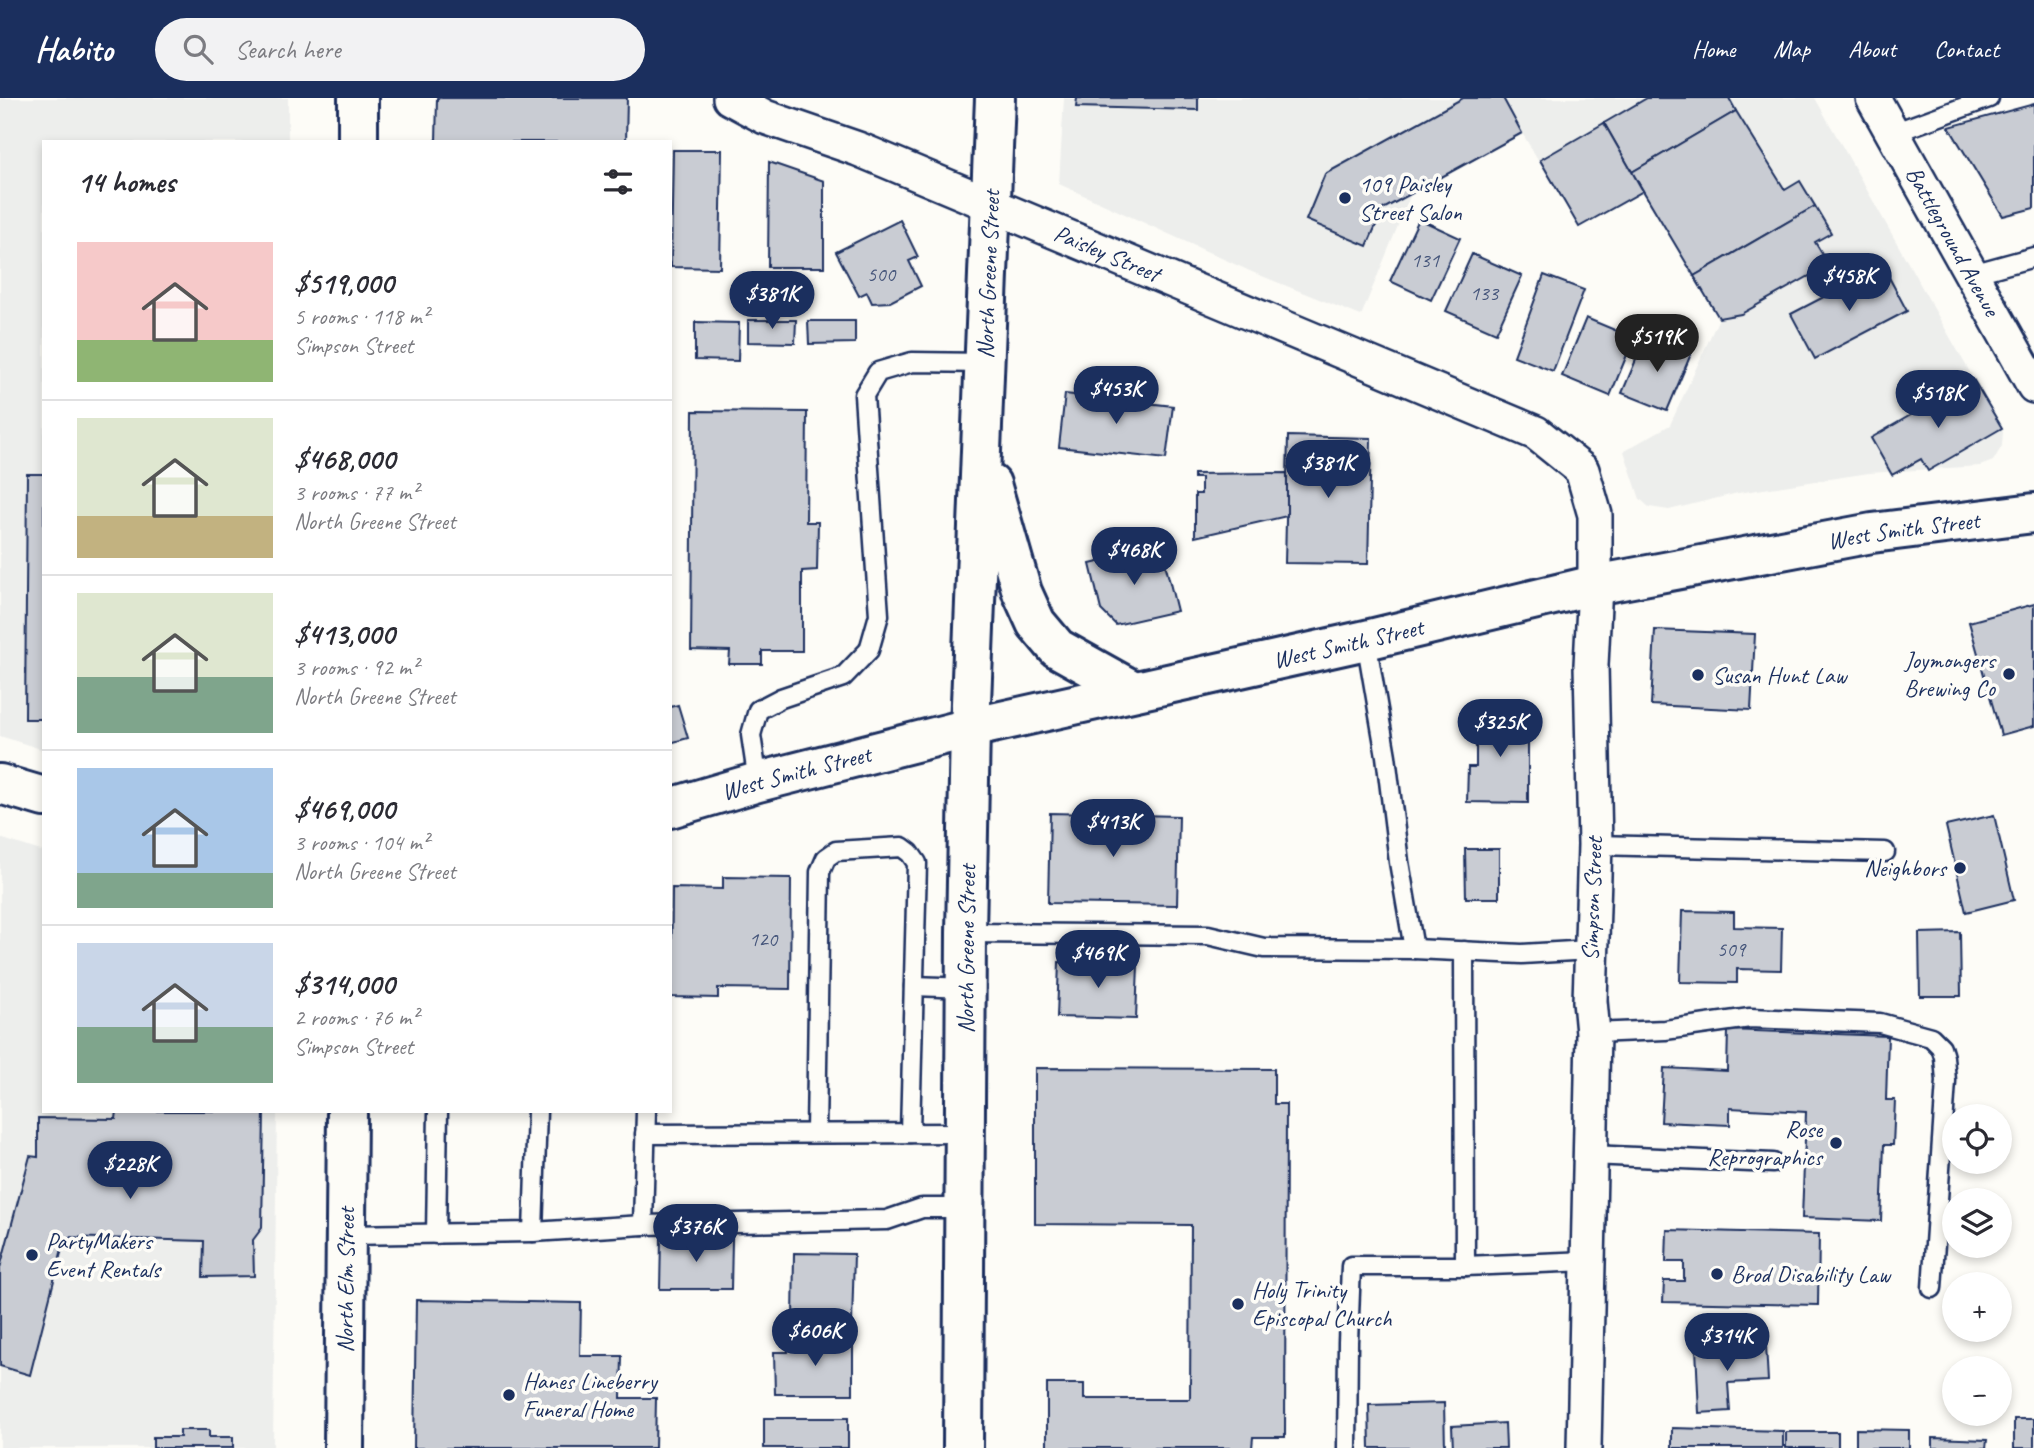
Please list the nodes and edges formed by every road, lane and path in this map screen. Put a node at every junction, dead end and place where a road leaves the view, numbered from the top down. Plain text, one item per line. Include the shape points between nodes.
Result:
1 (358, 98) edge
2 (730, 98) edge
3 (995, 98) edge
4 (1874, 98) edge
5 (1989, 98) edge
6 (1953, 104) edge
7 (1893, 133) junction
8 (358, 140) edge
9 (992, 206) junction
10 (2034, 257) edge
11 (1972, 274) junction
12 (986, 363) junction
13 (2034, 386) edge
14 (1482, 411) joint
15 (982, 452) junction
16 (2034, 513) edge
17 (1595, 585) junction
18 (1366, 640) junction
19 (1134, 691) junction
20 (970, 728) junction
21 (758, 782) junction
22 (0, 784) edge
23 (42, 796) edge
24 (672, 807) edge
25 (1595, 845) junction
26 (1885, 852) dead end
27 (966, 933) junction
28 (1414, 949) junction
29 (1590, 950) junction
30 (1464, 951) junction
31 (914, 986) junction
32 (968, 988) junction
33 (1593, 1033) junction
34 (347, 1113) edge
35 (438, 1113) edge
36 (537, 1113) edge
37 (646, 1113) edge
38 (816, 1133) junction
39 (910, 1133) junction
40 (967, 1133) junction
41 (645, 1134) junction
42 (1590, 1155) junction
43 (1773, 1163) dead end
44 (965, 1208) junction
45 (643, 1225) junction
46 (533, 1232) junction
47 (436, 1234) junction
48 (346, 1235) junction
49 (1588, 1261) junction
50 (1465, 1266) junction
51 (1932, 1288) dead end
52 (344, 1448) edge
53 (963, 1448) edge
54 (1347, 1448) edge
55 (1584, 1448) edge

1 - 8 main road
2 - 9 street, Paisley Street via 765,117 858,149
3 - 9 main road, North Greene Street
4 - 7 street, Battleground Avenue
5 - 6 lane
6 - 7 lane
7 - 11 street, Battleground Avenue
9 - 12 main road, North Greene Street
9 - 14 street, Paisley Street
10 - 11 lane
11 - 13 street, Battleground Avenue
12 - 15 main road, North Greene Street
12 - 21 lane via 912,362 878,372 863,395 879,615 869,650 843,677 758,710 751,735
14 - 17 street, Simpson Street via 1536,433 1582,470 1595,515
15 - 19 main road, North Greene Street via 1022,592 1036,623 1057,649
15 - 20 main road, North Greene Street
16 - 17 main road, West Smith Street via 1871,533
17 - 18 main road, West Smith Street
17 - 25 street, Simpson Street via 1591,665
18 - 19 main road, West Smith Street
18 - 28 lane
19 - 20 main road, West Smith Street
20 - 21 main road, West Smith Street
20 - 27 main road, North Greene Street
21 - 24 main road, West Smith Street
22 - 23 main road
25 - 26 lane
25 - 29 street, Simpson Street
27 - 28 lane via 1208,935 1264,948
27 - 32 main road, North Greene Street
28 - 30 lane
29 - 30 lane
29 - 33 street, Simpson Street
30 - 50 lane
31 - 32 lane
31 - 38 lane via 917,863 902,847 836,851 826,858 820,872
31 - 39 lane
32 - 40 main road, North Greene Street
33 - 42 street, Simpson Street
33 - 51 lane via 1665,1030 1750,1018 1881,1023 1931,1037 1941,1047 1947,1081
34 - 48 main road, North Elm Street
35 - 47 lane
36 - 46 lane
37 - 41 lane
38 - 39 lane
38 - 41 lane
39 - 40 lane
40 - 44 main road, North Greene Street
41 - 45 lane
42 - 43 lane
42 - 49 street, Simpson Street
44 - 45 lane via 922,1208 887,1220
44 - 53 main road, North Greene Street
45 - 46 lane
46 - 47 lane
47 - 48 lane
48 - 52 main road, North Elm Street
49 - 50 lane
49 - 55 street, Simpson Street
50 - 54 lane via 1351,1266

